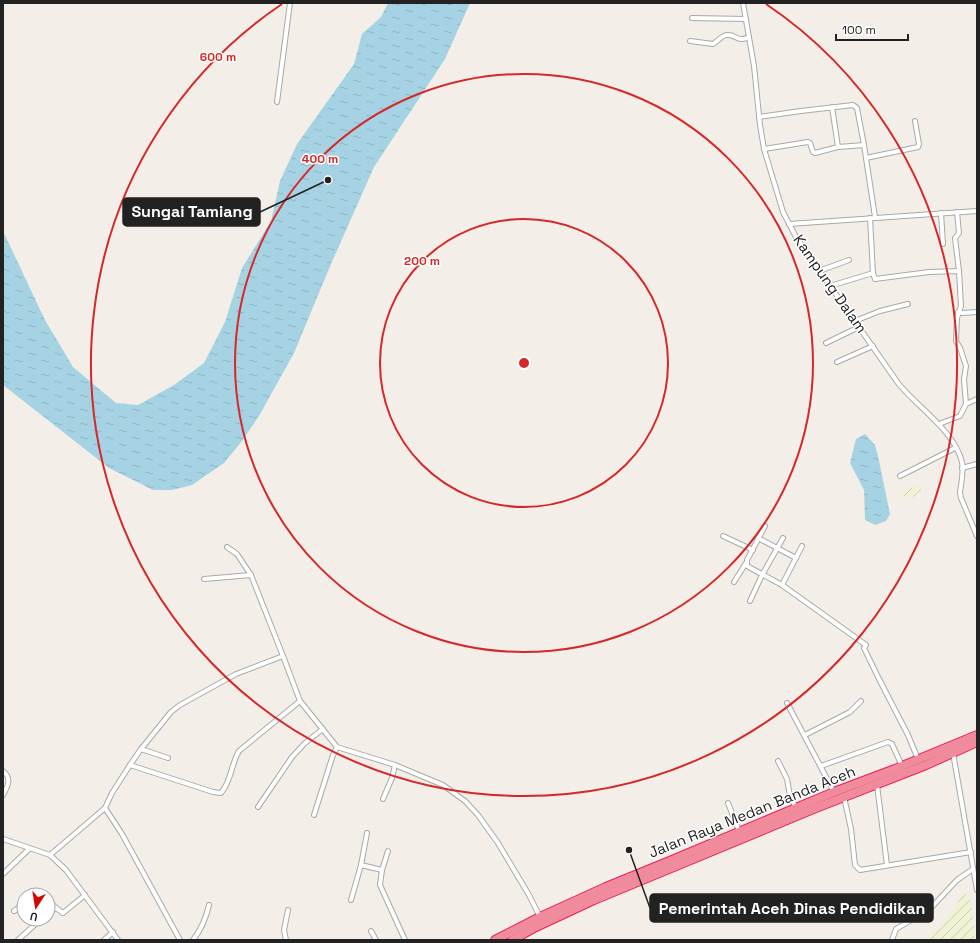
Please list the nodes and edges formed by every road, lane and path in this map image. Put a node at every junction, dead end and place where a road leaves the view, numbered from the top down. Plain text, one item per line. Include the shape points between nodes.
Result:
1 (290, 3) edge
2 (743, 3) edge
3 (692, 18) dead end
4 (746, 19) junction
5 (750, 38) junction
6 (690, 41) dead end
7 (277, 102) dead end
8 (832, 107) junction
9 (759, 117) junction
10 (915, 121) dead end
11 (864, 145) junction
12 (838, 147) junction
13 (764, 149) junction
14 (866, 158) junction
15 (977, 210) edge
16 (957, 212) junction
17 (941, 213) junction
18 (875, 217) junction
19 (870, 218) junction
20 (789, 224) junction
21 (943, 244) dead end
22 (849, 260) dead end
23 (959, 270) junction
24 (819, 271) junction
25 (873, 272) junction
26 (830, 286) junction
27 (908, 304) dead end
28 (958, 312) junction
29 (977, 312) edge
30 (855, 321) junction
31 (859, 327) junction
32 (826, 343) dead end
33 (873, 346) junction
34 (837, 362) dead end
35 (977, 399) edge
36 (966, 404) junction
37 (939, 424) junction
38 (955, 448) junction
39 (977, 464) edge
40 (962, 468) junction
41 (900, 476) dead end
42 (765, 526) dead end
43 (723, 536) dead end
44 (977, 536) edge
45 (758, 538) junction
46 (784, 538) dead end
47 (802, 546) dead end
48 (227, 547) dead end
49 (778, 548) junction
50 (753, 550) junction
51 (796, 558) junction
52 (746, 563) junction
53 (251, 574) junction
54 (762, 575) junction
55 (204, 579) dead end
56 (734, 582) dead end
57 (782, 585) junction
58 (750, 601) dead end
59 (283, 656) junction
60 (300, 701) junction
61 (861, 701) dead end
62 (787, 703) dead end
63 (323, 729) junction
64 (977, 735) edge
65 (805, 736) junction
66 (977, 742) edge
67 (337, 747) junction
68 (141, 749) junction
69 (953, 753) junction
70 (168, 758) dead end
71 (918, 760) junction
72 (778, 761) dead end
73 (130, 765) junction
74 (395, 765) junction
75 (821, 766) junction
76 (898, 770) junction
77 (3, 771) edge
78 (877, 784) junction
79 (834, 792) junction
80 (3, 795) edge
81 (844, 797) junction
82 (382, 799) dead end
83 (728, 803) dead end
84 (258, 807) dead end
85 (105, 808) junction
86 (796, 808) junction
87 (314, 815) dead end
88 (766, 825) junction
89 (739, 831) junction
90 (367, 833) dead end
91 (3, 839) edge
92 (29, 849) junction
93 (388, 851) dead end
94 (971, 852) junction
95 (50, 855) junction
96 (361, 865) junction
97 (887, 865) junction
98 (667, 867) junction
99 (973, 869) junction
100 (382, 870) junction
101 (3, 874) edge
102 (977, 890) edge
103 (85, 895) junction
104 (351, 900) dead end
105 (209, 905) dead end
106 (56, 908) edge
107 (288, 910) dead end
108 (540, 917) junction
109 (32, 927) edge
110 (371, 931) dead end
111 (113, 932) junction
112 (18, 940) edge
113 (104, 940) edge
114 (118, 940) edge
115 (180, 940) edge
116 (192, 940) edge
117 (286, 940) edge
118 (376, 940) edge
119 (405, 940) edge
120 (496, 940) edge
121 (512, 940) edge
122 (892, 940) edge

1 - 7 street
2 - 4 street, Kampung Dalam
3 - 4 street
4 - 5 street, Kampung Dalam
5 - 6 street via 744,40 727,35 713,44
5 - 9 street, Kampung Dalam
8 - 9 street
8 - 11 street via 856,106
8 - 12 street
9 - 13 street, Kampung Dalam
10 - 14 street via 918,146
11 - 12 street
11 - 14 street
12 - 13 street via 814,153 808,142
13 - 20 street, Kampung Dalam
14 - 18 street
15 - 16 street
16 - 17 street
16 - 23 street via 959,233 955,238
17 - 18 street
17 - 21 street
18 - 19 street
19 - 20 street
19 - 25 street
20 - 24 street, Kampung Dalam
22 - 24 street
23 - 25 street via 878,280 874,279
23 - 28 street via 961,300
24 - 26 street, Kampung Dalam
25 - 26 street
26 - 30 street, Kampung Dalam
27 - 30 street
28 - 29 street
28 - 36 street via 956,341 966,366
30 - 31 street, Kampung Dalam
31 - 32 street
31 - 33 street, Kampung Dalam
33 - 34 street
33 - 37 street, Kampung Dalam via 905,391
35 - 36 street
36 - 37 street via 960,416
37 - 38 street, Kampung Dalam
38 - 40 street, Kampung Dalam
38 - 41 street
39 - 40 street
40 - 44 street, Kampung Dalam via 960,493
42 - 45 street
43 - 50 street
45 - 49 street
45 - 50 street
46 - 49 street
47 - 51 street
48 - 53 street via 237,554
49 - 51 street
49 - 54 street
50 - 52 street
51 - 57 street
52 - 54 street
52 - 56 street
53 - 55 street
53 - 59 street
54 - 57 street
54 - 58 street
57 - 71 street via 866,645 864,648
59 - 60 street
59 - 68 street via 236,674 180,705 171,712
60 - 63 street
60 - 73 street via 239,751 230,778 221,793
61 - 65 street via 850,712
62 - 65 street
63 - 67 street
63 - 84 street via 305,743 292,758
64 - 71 highway, Jalan Raya Medan Banda Aceh
65 - 75 street
66 - 69 highway, Jalan Raya Medan Banda Aceh
67 - 74 street
67 - 87 street
68 - 70 street
68 - 73 street
69 - 76 highway, Jalan Raya Medan Banda Aceh
69 - 94 street
71 - 76 highway, Jalan Raya Medan Banda Aceh
72 - 86 street
73 - 85 street
74 - 82 street
74 - 108 street via 443,785 465,801 498,843
75 - 76 street via 888,742 892,744
75 - 79 street
76 - 78 highway, Jalan Raya Medan Banda Aceh
76 - 79 highway, Jalan Raya Medan Banda Aceh
77 - 80 street via 9,780
78 - 81 highway, Jalan Raya Medan Banda Aceh
78 - 97 street
79 - 86 highway, Jalan Raya Medan Banda Aceh
81 - 88 highway, Jalan Raya Medan Banda Aceh
81 - 97 street via 856,867 862,870
83 - 89 street
85 - 95 street
85 - 115 street
86 - 88 highway, Jalan Raya Medan Banda Aceh
88 - 89 highway, Jalan Raya Medan Banda Aceh
88 - 98 highway, Jalan Raya Medan Banda Aceh
89 - 98 highway, Jalan Raya Medan Banda Aceh
90 - 96 street
91 - 92 street
92 - 95 street
92 - 101 street
93 - 100 street
94 - 97 street
94 - 99 street
95 - 103 street via 66,870
96 - 100 street
96 - 104 street
98 - 108 highway, Jalan Raya Medan Banda Aceh via 606,887
98 - 121 highway, Jalan Raya Medan Banda Aceh
99 - 102 street
99 - 122 street via 956,880 930,909 896,929
100 - 119 street via 380,885
103 - 106 street via 63,913
103 - 111 street
105 - 116 street via 206,918
107 - 117 street via 284,930
108 - 120 highway, Jalan Raya Medan Banda Aceh
109 - 112 street
110 - 118 street
111 - 113 street
111 - 114 street

